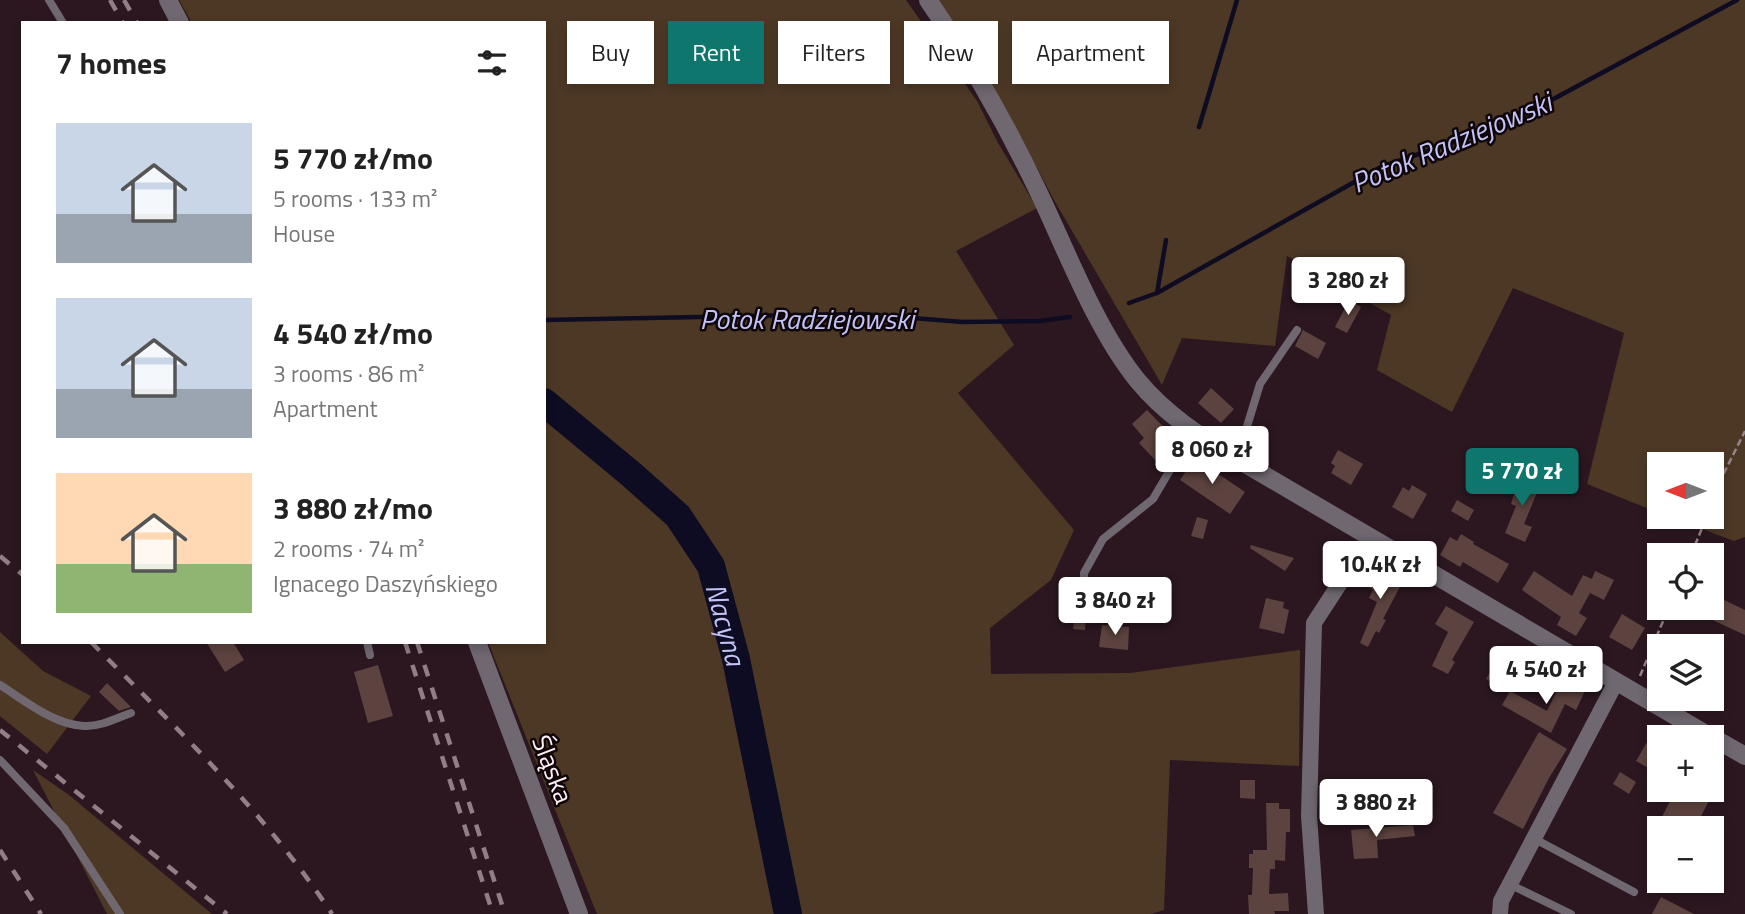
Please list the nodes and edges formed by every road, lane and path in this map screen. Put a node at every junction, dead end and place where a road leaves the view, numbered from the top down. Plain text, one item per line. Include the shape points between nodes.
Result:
1 (49, 0) edge
2 (168, 0) edge
3 (928, 0) edge
4 (62, 21) edge
5 (179, 21) edge
6 (1297, 330) dead end
7 (1193, 431) junction
8 (1745, 431) edge
9 (1237, 459) junction
10 (1724, 473) edge
11 (1370, 537) junction
12 (1084, 602) dead end
13 (1664, 620) edge
14 (367, 644) edge
15 (478, 644) edge
16 (370, 655) dead end
17 (1616, 682) junction
18 (0, 685) edge
19 (1634, 692) junction
20 (131, 713) dead end
21 (1690, 725) edge
22 (1724, 744) edge
23 (1745, 756) edge
24 (0, 760) edge
25 (1533, 838) junction
26 (1509, 884) junction
27 (1634, 892) dead end
28 (120, 914) edge
29 (579, 914) edge
30 (1316, 914) edge
31 (1500, 914) edge
32 (1571, 914) edge

1 - 4 lane
2 - 5 street
3 - 7 street via 991,96 1114,347 1152,397
6 - 9 lane via 1260,384
7 - 9 street
7 - 12 lane via 1153,499 1103,539 1084,573
8 - 10 path
9 - 11 street
11 - 17 street
11 - 30 street via 1314,623 1309,816
13 - 19 path
14 - 16 lane
15 - 29 street, Śląska
17 - 19 street
17 - 25 street
18 - 20 lane via 53,717 76,725 93,726
19 - 21 street
22 - 23 street
24 - 28 lane via 64,828
25 - 26 street
25 - 27 lane
26 - 31 street
26 - 32 lane

